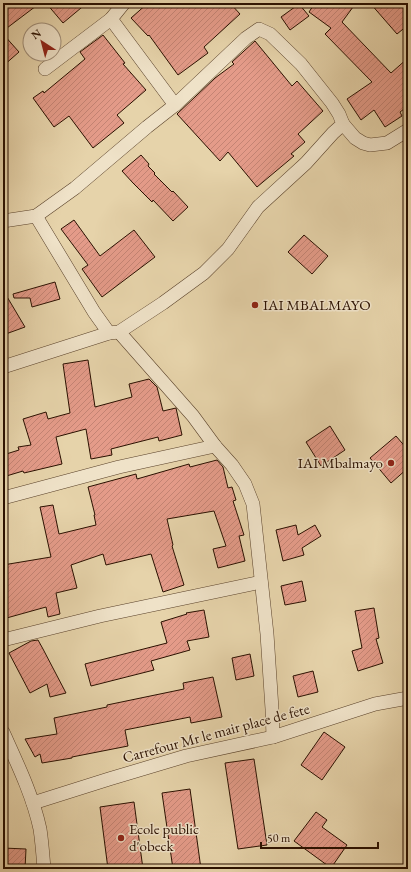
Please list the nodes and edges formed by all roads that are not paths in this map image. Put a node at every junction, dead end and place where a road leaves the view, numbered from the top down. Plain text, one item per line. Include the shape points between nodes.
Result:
1 (124, 3) edge
2 (111, 19) junction
3 (44, 69) dead end
4 (175, 105) junction
5 (343, 124) junction
6 (408, 130) edge
7 (36, 216) junction
8 (3, 221) edge
9 (114, 332) junction
10 (3, 368) edge
11 (215, 446) junction
12 (3, 498) edge
13 (261, 582) junction
14 (3, 640) edge
15 (408, 698) edge
16 (4, 735) edge
17 (272, 737) junction
18 (33, 804) junction
19 (44, 869) edge

1 - 2 street
2 - 3 street
2 - 4 street
4 - 5 street via 258,29 270,34 301,64 332,103
4 - 7 street via 75,188
5 - 6 street via 355,138 370,145 388,143
5 - 9 street via 306,163 258,207 228,249 204,273 163,303
7 - 8 street
7 - 9 street via 94,312
9 - 10 street
9 - 11 street via 193,416
11 - 12 street via 119,467
11 - 13 street via 232,465 253,504
13 - 14 street via 100,616
13 - 17 street via 267,634
15 - 17 street, Carrefour Mr le mair place de fete via 375,704
16 - 18 street
17 - 18 street, Carrefour Mr le mair place de fete via 186,756
18 - 19 street via 40,830

